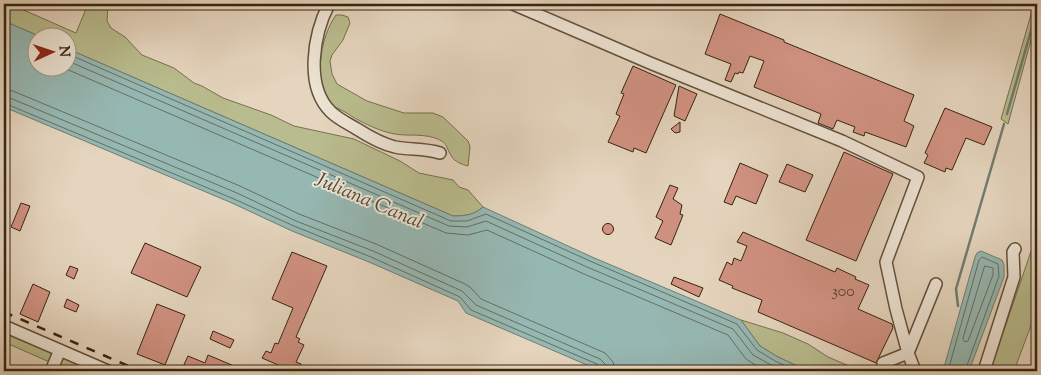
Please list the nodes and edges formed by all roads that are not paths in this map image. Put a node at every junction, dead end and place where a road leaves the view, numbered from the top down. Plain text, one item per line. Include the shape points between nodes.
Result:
1 (329, 4) edge
2 (513, 4) edge
3 (440, 153) dead end
4 (1015, 248) dead end
5 (936, 284) dead end
6 (4, 326) edge
7 (60, 350) junction
8 (908, 353) junction
9 (883, 363) dead end
10 (51, 371) edge
11 (108, 371) edge
12 (915, 371) edge
13 (984, 371) edge

1 - 3 street via 316,44 314,68 319,92 330,112 368,136 395,147
2 - 8 street via 842,141 918,177 886,262
4 - 13 street via 1014,277
5 - 8 street
6 - 7 street
7 - 10 street
7 - 11 street
8 - 9 street
8 - 12 street

